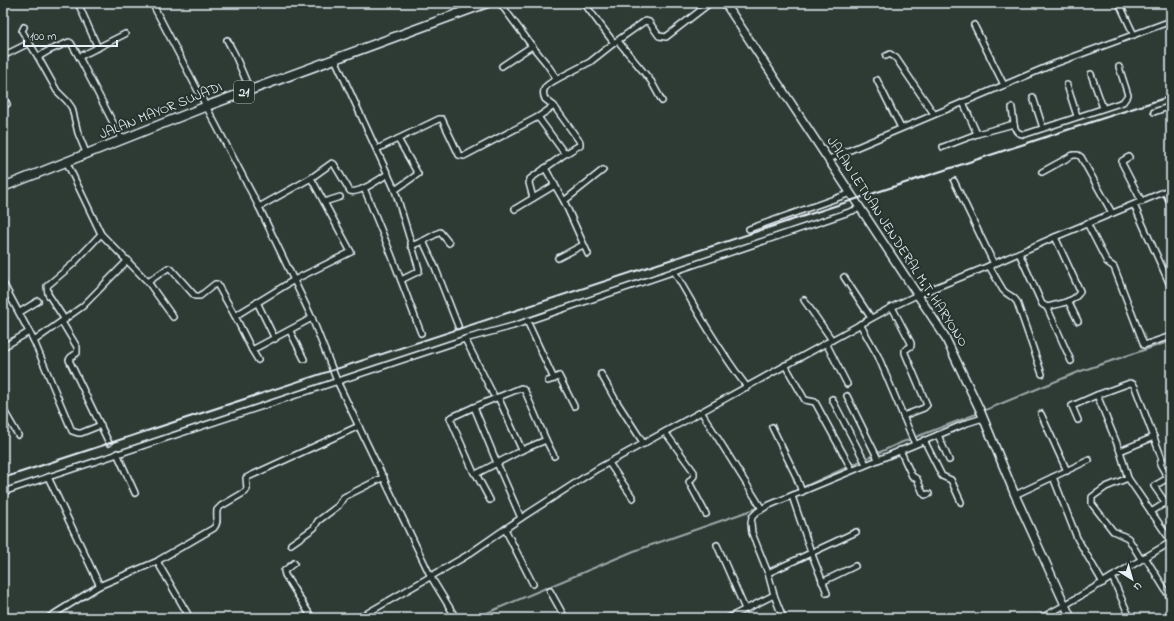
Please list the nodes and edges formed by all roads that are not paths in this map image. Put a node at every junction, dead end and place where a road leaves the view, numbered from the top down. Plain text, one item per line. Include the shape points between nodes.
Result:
1 (78, 3) edge
2 (152, 3) edge
3 (500, 3) edge
4 (584, 3) edge
5 (710, 3) edge
6 (725, 3) edge
7 (1119, 3) edge
8 (482, 4) edge
9 (1171, 21) edge
10 (974, 25) dead end
11 (24, 26) dead end
12 (126, 34) dead end
13 (1134, 35) junction
14 (227, 40) dead end
15 (616, 42) junction
16 (29, 43) junction
17 (532, 46) junction
18 (98, 48) junction
19 (3, 56) edge
20 (886, 56) dead end
21 (38, 57) junction
22 (79, 57) junction
23 (335, 59) junction
24 (502, 66) dead end
25 (1119, 68) dead end
26 (1092, 74) dead end
27 (557, 79) junction
28 (876, 80) dead end
29 (1067, 84) dead end
30 (1004, 85) junction
31 (250, 90) junction
32 (3, 96) edge
33 (1033, 96) dead end
34 (662, 101) dead end
35 (964, 102) junction
36 (7, 104) dead end
37 (207, 106) junction
38 (554, 106) junction
39 (1171, 106) edge
40 (1012, 108) dead end
41 (1103, 108) junction
42 (1154, 112) dead end
43 (934, 114) junction
44 (538, 116) junction
45 (1077, 116) junction
46 (1014, 124) junction
47 (901, 128) junction
48 (1044, 128) junction
49 (978, 134) junction
50 (398, 139) junction
51 (122, 140) junction
52 (943, 147) dead end
53 (377, 149) junction
54 (565, 154) junction
55 (87, 155) junction
56 (1129, 157) dead end
57 (829, 159) junction
58 (66, 163) junction
59 (545, 168) junction
60 (603, 170) dead end
61 (1042, 172) dead end
62 (388, 174) junction
63 (311, 178) junction
64 (954, 181) dead end
65 (555, 185) junction
66 (3, 187) edge
67 (364, 188) junction
68 (1171, 189) edge
69 (395, 190) junction
70 (1165, 192) junction
71 (851, 193) junction
72 (340, 196) dead end
73 (533, 198) junction
74 (564, 201) junction
75 (324, 202) junction
76 (1142, 202) junction
77 (1171, 204) edge
78 (1134, 205) junction
79 (259, 207) junction
80 (861, 208) junction
81 (515, 209) dead end
82 (1112, 213) junction
83 (1087, 223) junction
84 (749, 229) dead end
85 (101, 234) junction
86 (1055, 237) junction
87 (423, 241) junction
88 (448, 243) dead end
89 (583, 245) junction
90 (412, 246) junction
91 (1019, 253) junction
92 (588, 254) dead end
93 (558, 258) dead end
94 (128, 260) junction
95 (992, 265) junction
96 (674, 271) junction
97 (844, 276) dead end
98 (294, 280) junction
99 (401, 280) junction
100 (148, 282) junction
101 (3, 283) edge
102 (1171, 287) edge
103 (917, 295) junction
104 (38, 300) dead end
105 (804, 300) dead end
106 (1068, 301) junction
107 (257, 302) junction
108 (892, 307) junction
109 (1048, 307) junction
110 (20, 312) junction
111 (235, 316) junction
112 (173, 317) dead end
113 (312, 318) junction
114 (871, 318) junction
115 (63, 321) junction
116 (527, 321) junction
117 (1078, 321) dead end
118 (860, 324) junction
119 (458, 326) dead end
120 (290, 331) junction
121 (29, 332) junction
122 (421, 332) dead end
123 (1171, 336) edge
124 (275, 338) junction
125 (465, 339) junction
126 (832, 340) junction
127 (34, 341) junction
128 (826, 343) junction
129 (3, 347) edge
130 (252, 350) junction
131 (304, 359) dead end
132 (258, 360) dead end
133 (1071, 361) dead end
134 (786, 366) junction
135 (601, 374) dead end
136 (1042, 374) dead end
137 (554, 379) junction
138 (337, 381) junction
139 (548, 382) dead end
140 (846, 384) dead end
141 (747, 387) junction
142 (493, 394) dead end
143 (1097, 395) junction
144 (847, 396) dead end
145 (498, 397) junction
146 (832, 399) dead end
147 (574, 406) dead end
148 (474, 407) junction
149 (3, 409) edge
150 (702, 413) junction
151 (1041, 414) dead end
152 (982, 415) junction
153 (903, 416) junction
154 (1078, 420) dead end
155 (101, 425) junction
156 (359, 426) junction
157 (772, 427) dead end
158 (665, 432) junction
159 (938, 434) junction
160 (18, 435) dead end
161 (1154, 437) junction
162 (546, 440) junction
163 (913, 440) junction
164 (924, 440) junction
165 (109, 443) dead end
166 (644, 444) junction
167 (522, 450) junction
168 (900, 450) junction
169 (1120, 451) junction
170 (117, 453) junction
171 (554, 456) dead end
172 (877, 458) junction
173 (949, 460) dead end
174 (1089, 460) dead end
175 (865, 462) junction
176 (496, 463) junction
177 (609, 463) junction
178 (850, 466) junction
179 (1067, 471) junction
180 (476, 474) junction
181 (48, 477) junction
182 (384, 477) junction
183 (1053, 477) junction
184 (1169, 477) edge
185 (1128, 478) junction
186 (3, 492) edge
187 (802, 492) junction
188 (135, 493) dead end
189 (929, 494) dead end
190 (1015, 495) junction
191 (792, 496) junction
192 (633, 498) dead end
193 (490, 500) dead end
194 (961, 502) dead end
195 (1165, 503) junction
196 (760, 507) junction
197 (1151, 512) junction
198 (706, 514) dead end
199 (1171, 517) edge
200 (521, 518) junction
201 (505, 529) junction
202 (856, 532) dead end
203 (1171, 542) edge
204 (292, 544) dead end
205 (717, 545) dead end
206 (811, 552) junction
207 (1143, 558) junction
208 (158, 561) junction
209 (294, 563) dead end
210 (855, 566) dead end
211 (768, 572) junction
212 (431, 577) junction
213 (1112, 577) junction
214 (822, 582) junction
215 (1103, 583) junction
216 (533, 584) dead end
217 (98, 586) junction
218 (550, 591) dead end
219 (827, 593) dead end
220 (774, 595) junction
221 (1171, 599) edge
222 (1065, 605) junction
223 (745, 609) junction
224 (48, 618) edge
225 (190, 618) edge
226 (312, 618) edge
227 (359, 618) edge
228 (456, 618) edge
229 (565, 618) edge
230 (728, 618) edge
231 (783, 618) edge
232 (1041, 618) edge
233 (1071, 618) edge
234 (1130, 618) edge

1 - 18 street
2 - 37 street
3 - 17 street
4 - 15 street
5 - 15 street via 666,37 659,36 649,22 645,21
6 - 57 main road, JALAN LETNAN JENDERAL M.T. HARYONO
7 - 13 street
8 - 23 highway, JALAN MAYOR SUJADI / 21
9 - 13 street
10 - 30 street
11 - 16 street via 22,31
12 - 18 street
13 - 30 street
14 - 31 street
15 - 27 street via 590,62
15 - 34 street via 651,81
16 - 19 street
16 - 21 street
17 - 24 street
17 - 27 street
18 - 22 street
20 - 43 street via 890,54 896,58
21 - 22 street via 67,42 71,43
21 - 55 street via 57,91 72,108
22 - 51 street
23 - 31 highway, JALAN MAYOR SUJADI / 21
23 - 53 street
25 - 41 street via 1128,95 1123,102
26 - 41 street
27 - 38 street via 546,85 543,90 545,99
28 - 47 street
29 - 45 street
30 - 35 street
31 - 37 highway, JALAN MAYOR SUJADI / 21
32 - 36 street
33 - 48 street
35 - 43 street
35 - 49 street
37 - 51 highway, JALAN MAYOR SUJADI / 21
37 - 79 street
38 - 44 street
38 - 54 street via 580,142 580,145
39 - 42 street
40 - 46 street
41 - 45 street
43 - 47 street
44 - 50 street via 464,156 459,155 442,119
44 - 54 street
45 - 48 street
46 - 48 street via 1017,132 1023,134
46 - 49 street
47 - 57 street
49 - 52 street
50 - 53 street
50 - 69 street via 418,174
51 - 55 highway, JALAN MAYOR SUJADI / 21
53 - 62 street
54 - 59 street
55 - 58 highway, JALAN MAYOR SUJADI / 21
56 - 76 street via 1122,163
57 - 71 main road, JALAN LETNAN JENDERAL M.T. HARYONO
58 - 66 highway, JALAN MAYOR SUJADI / 21
58 - 85 street
59 - 65 street
59 - 73 street via 530,179
60 - 74 street
61 - 82 street via 1073,155 1078,155
62 - 67 street
62 - 69 street
63 - 67 street via 332,163 350,191 356,192
63 - 75 street
63 - 79 street
64 - 95 street
65 - 73 street
65 - 74 street
67 - 99 street
68 - 70 street
69 - 90 street
70 - 76 street
70 - 77 street
71 - 80 main road, JALAN LETNAN JENDERAL M.T. HARYONO
71 - 84 street
72 - 75 street
73 - 81 street
74 - 89 street
75 - 98 street via 351,252
76 - 78 street
78 - 82 street
78 - 102 street
79 - 98 street
80 - 96 street
80 - 103 main road, JALAN LETNAN JENDERAL M.T. HARYONO
82 - 83 street
83 - 86 street
83 - 123 street via 1107,263 1114,265 1144,344
85 - 94 street
85 - 115 street via 73,264 47,286 48,294
86 - 91 street
86 - 106 street via 1080,291 1078,296
87 - 88 street via 440,232
87 - 90 street
87 - 119 street
89 - 92 street
89 - 93 street
90 - 99 street via 419,271
91 - 95 street
91 - 109 street via 1042,304
94 - 100 street
94 - 115 street via 93,297
95 - 103 street
95 - 136 street via 1003,290 1018,302
96 - 116 street
96 - 141 street via 715,342
97 - 114 street
98 - 107 street
98 - 113 street
99 - 122 street
100 - 111 street via 168,268 195,296 200,296 215,284
100 - 112 street
101 - 110 street
103 - 108 street
103 - 152 main road, JALAN LETNAN JENDERAL M.T. HARYONO via 944,335
104 - 110 street
105 - 126 street
106 - 109 street
106 - 117 street
107 - 111 street
107 - 124 street
108 - 114 street
108 - 153 street via 911,343 905,353 927,405
109 - 133 street
110 - 121 street
111 - 130 street
113 - 120 street
113 - 138 street
114 - 118 street
115 - 127 street
115 - 155 street via 78,348 77,353 69,360
116 - 125 street
116 - 137 street
118 - 126 street
118 - 153 street via 878,356
120 - 124 street
120 - 131 street
121 - 127 street
121 - 129 street
124 - 130 street
125 - 138 street
125 - 142 street
126 - 128 street
127 - 155 street via 72,431 81,433
128 - 134 street
128 - 140 street
130 - 132 street
134 - 141 street
134 - 178 street via 805,400 815,402
135 - 166 street via 614,399
137 - 139 street
137 - 147 street via 559,376
138 - 156 street
138 - 170 street
141 - 150 street
143 - 154 street via 1072,406
143 - 161 street via 1133,384
143 - 169 street
144 - 172 street
145 - 148 street
145 - 162 street via 523,389
145 - 167 street
146 - 175 street
148 - 176 street
148 - 180 street via 449,420
149 - 160 street
150 - 158 street
150 - 196 street
151 - 179 street
152 - 159 street
152 - 190 main road, JALAN LETNAN JENDERAL M.T. HARYONO
153 - 163 street
155 - 165 street
156 - 182 street
156 - 208 street via 246,478 248,486 245,492 217,510 218,520 214,528
157 - 187 street
158 - 166 street
158 - 198 street via 694,472 689,482
159 - 164 street
159 - 173 street
161 - 169 street
161 - 184 street via 1162,459 1160,464
162 - 167 street
162 - 171 street
163 - 164 street
163 - 168 street
164 - 194 street via 942,476 951,480
166 - 177 street
167 - 176 street
168 - 172 street
168 - 189 street via 923,493
169 - 185 street
170 - 181 street
170 - 188 street
172 - 175 street
174 - 179 street
175 - 178 street
176 - 180 street
176 - 200 street
177 - 192 street
177 - 200 street
178 - 187 street
179 - 183 street
180 - 193 street
181 - 186 street
181 - 217 street via 99,582
182 - 204 street via 344,497 314,528
182 - 212 street
183 - 190 street
183 - 215 street via 1077,538
184 - 195 street via 1154,486
185 - 197 street
185 - 207 street via 1102,490 1092,497 1091,501 1113,531 1128,538
187 - 191 street
190 - 222 main road, JALAN LETNAN JENDERAL M.T. HARYONO
191 - 196 street
191 - 206 street
195 - 197 street
195 - 199 street via 1170,509
196 - 211 street via 752,517 752,533
197 - 203 street
200 - 201 street
201 - 212 street
201 - 216 street
202 - 206 street
203 - 207 street
205 - 223 street
206 - 211 street
206 - 214 street
207 - 213 street
207 - 221 street
208 - 217 street
208 - 225 street
209 - 226 street via 284,571
210 - 214 street
211 - 220 street
212 - 227 street
212 - 228 street
213 - 215 street
213 - 234 street
214 - 219 street
215 - 222 street
217 - 224 street
218 - 229 street
220 - 223 street
220 - 231 street
222 - 232 street
222 - 233 main road, JALAN LETNAN JENDERAL M.T. HARYONO
223 - 230 street

